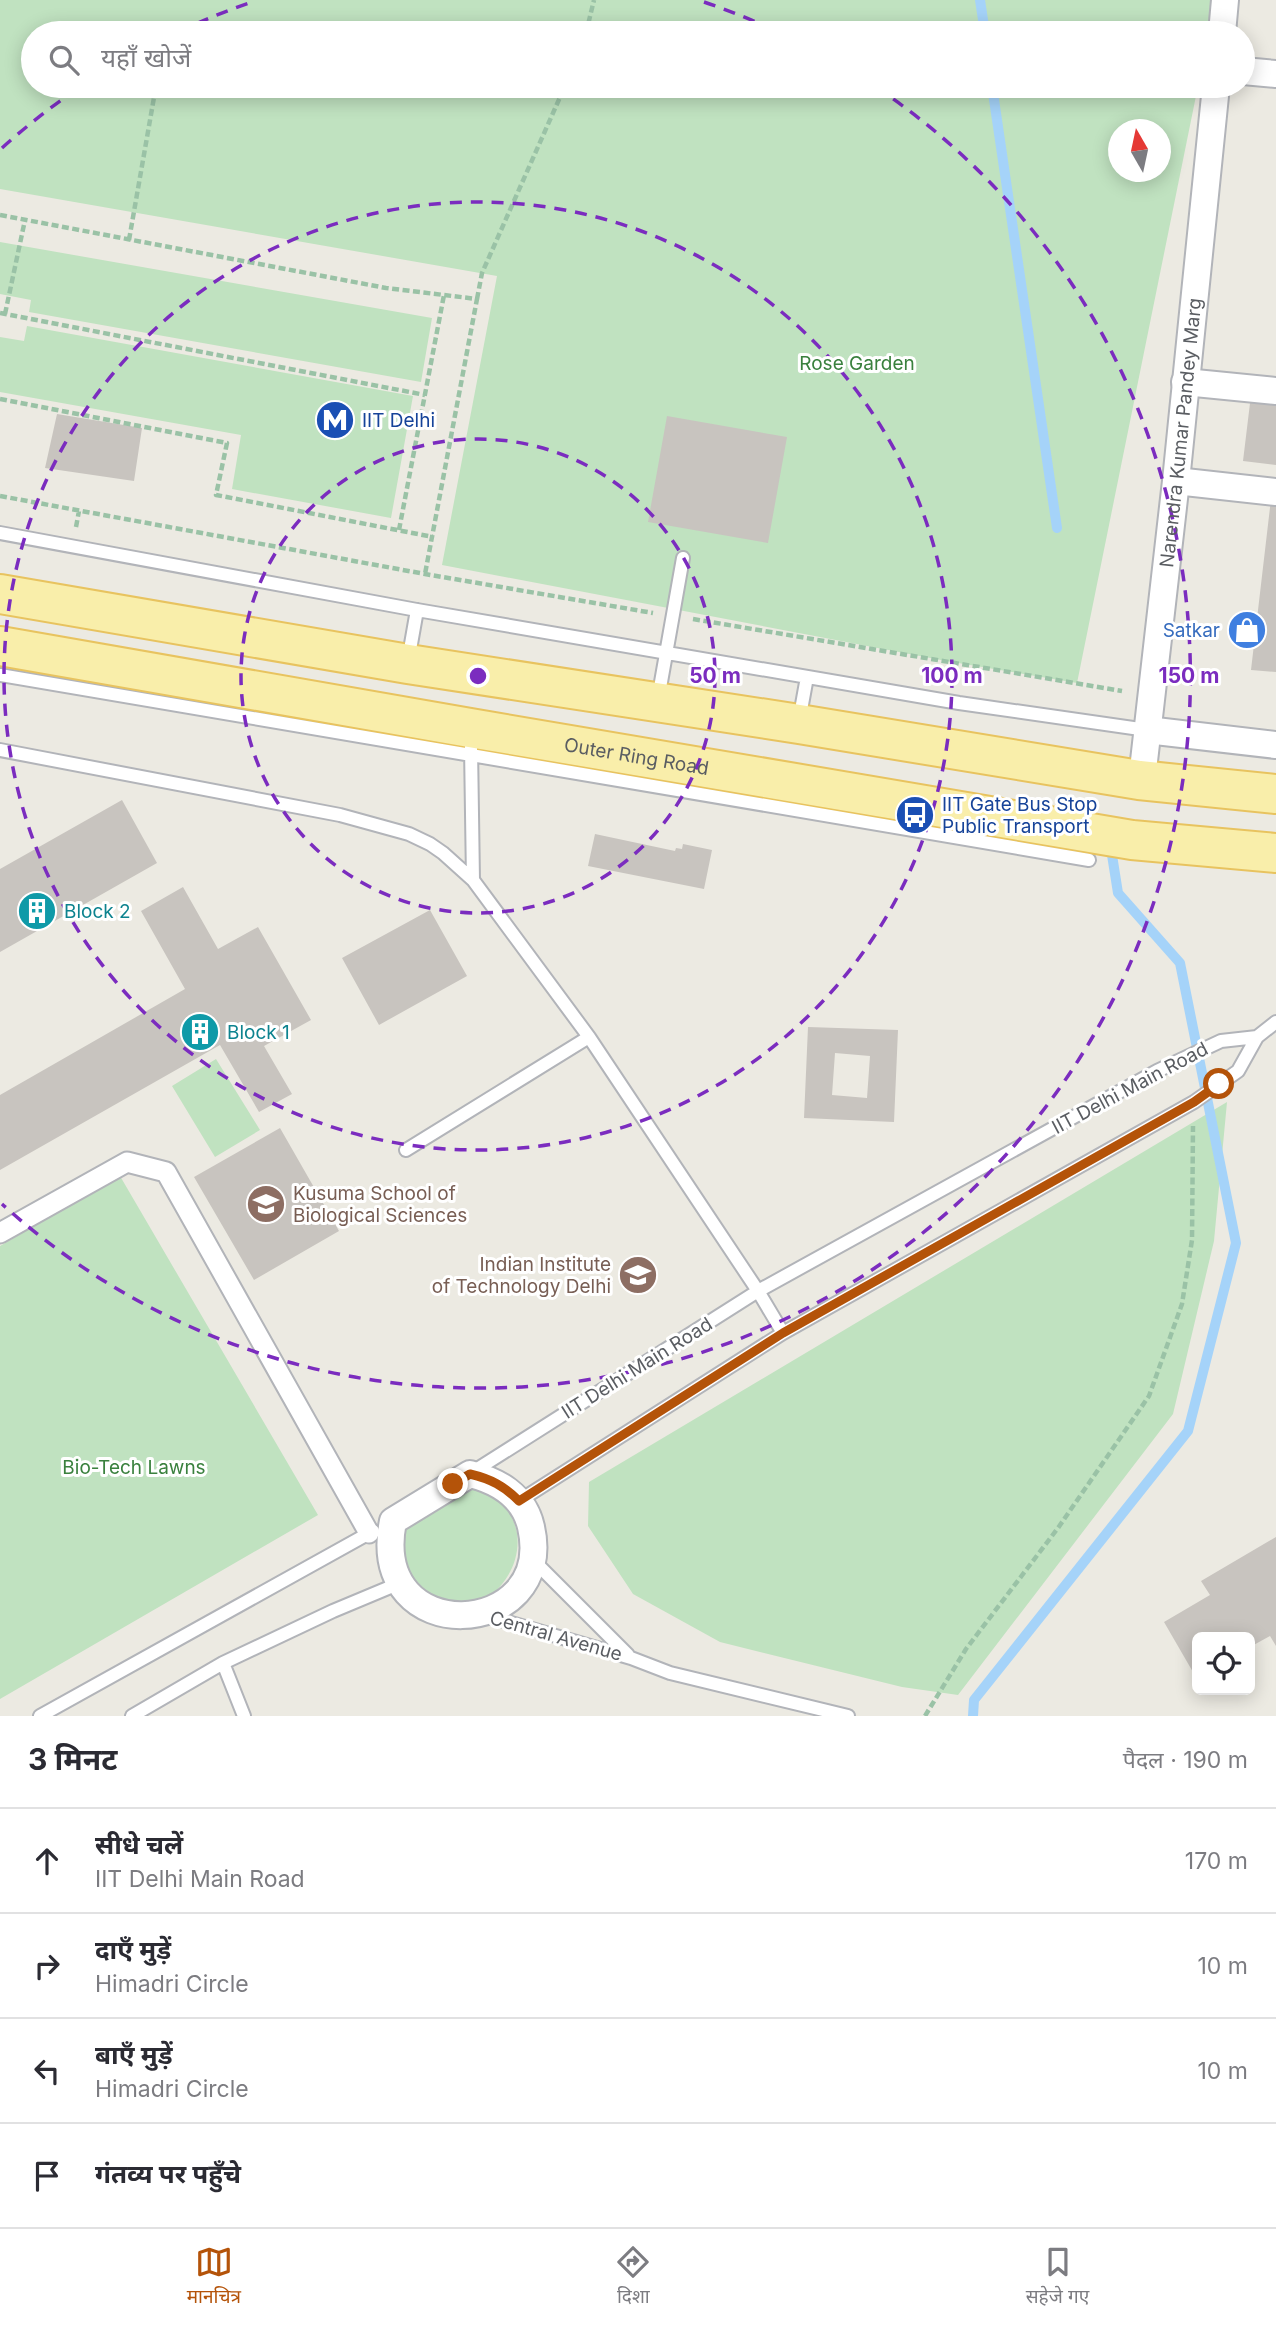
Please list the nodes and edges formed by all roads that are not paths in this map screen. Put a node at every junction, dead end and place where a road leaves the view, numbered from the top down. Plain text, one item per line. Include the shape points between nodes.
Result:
1 (1225, 0) edge
2 (1223, 21) edge
3 (1255, 72) edge
4 (1276, 74) edge
5 (1215, 98) edge
6 (1185, 382) junction
7 (1276, 391) edge
8 (1176, 481) junction
9 (1276, 492) edge
10 (0, 533) edge
11 (683, 558) dead end
12 (0, 594) edge
13 (417, 610) junction
14 (0, 646) edge
15 (666, 653) junction
16 (408, 664) junction
17 (0, 675) edge
18 (807, 677) junction
19 (657, 702) junction
20 (799, 724) junction
21 (1147, 730) junction
22 (471, 742) junction
23 (1276, 745) edge
24 (0, 750) edge
25 (1139, 780) junction
26 (1276, 794) edge
27 (792, 796) junction
28 (1276, 853) edge
29 (1088, 860) dead end
30 (473, 880) junction
31 (1276, 1022) edge
32 (589, 1037) junction
33 (1257, 1037) junction
34 (406, 1150) dead end
35 (0, 1233) edge
36 (758, 1291) junction
37 (783, 1333) junction
38 (470, 1474) junction
39 (519, 1501) junction
40 (393, 1521) junction
41 (369, 1533) junction
42 (532, 1559) junction
43 (400, 1583) junction
44 (481, 1614) junction
45 (631, 1658) junction
46 (223, 1663) junction
47 (40, 1716) edge
48 (132, 1716) edge
49 (244, 1716) edge
50 (848, 1716) edge

1 - 2 street
3 - 4 street
5 - 6 street, Narendra Kumar Pandey Marg
6 - 7 street
6 - 8 street, Narendra Kumar Pandey Marg
8 - 9 street
8 - 21 street, Narendra Kumar Pandey Marg
10 - 13 lane
11 - 15 lane
12 - 16 main road
13 - 15 lane
13 - 16 lane
14 - 22 main road, Outer Ring Road
15 - 18 lane
15 - 19 lane
16 - 19 main road
17 - 22 lane
18 - 20 lane
18 - 21 lane
19 - 20 main road
20 - 25 main road
21 - 23 street
21 - 25 street, Narendra Kumar Pandey Marg
22 - 27 main road, Outer Ring Road
22 - 30 lane
24 - 30 lane via 340,815 430,844
25 - 26 main road
27 - 28 main road, Outer Ring Road via 1132,840
27 - 29 lane
30 - 32 lane
31 - 33 lane
32 - 34 lane
32 - 36 lane
33 - 36 lane, IIT Delhi Main Road via 1222,1041 1157,1071
33 - 37 lane, IIT Delhi Main Road via 1238,1071 1195,1101
35 - 41 street via 127,1162 166,1172
36 - 37 lane
36 - 38 lane, IIT Delhi Main Road
37 - 39 lane, IIT Delhi Main Road
38 - 39 street via 488,1478
38 - 40 street
39 - 42 street via 534,1539
40 - 41 lane
40 - 43 street via 391,1564
41 - 47 lane
42 - 44 street via 514,1594
42 - 45 lane, Central Avenue
43 - 44 street via 415,1600 435,1612 458,1617
43 - 46 lane
44 - 45 lane, Central Avenue
45 - 50 lane, Central Avenue via 670,1673
46 - 48 lane
46 - 49 lane

